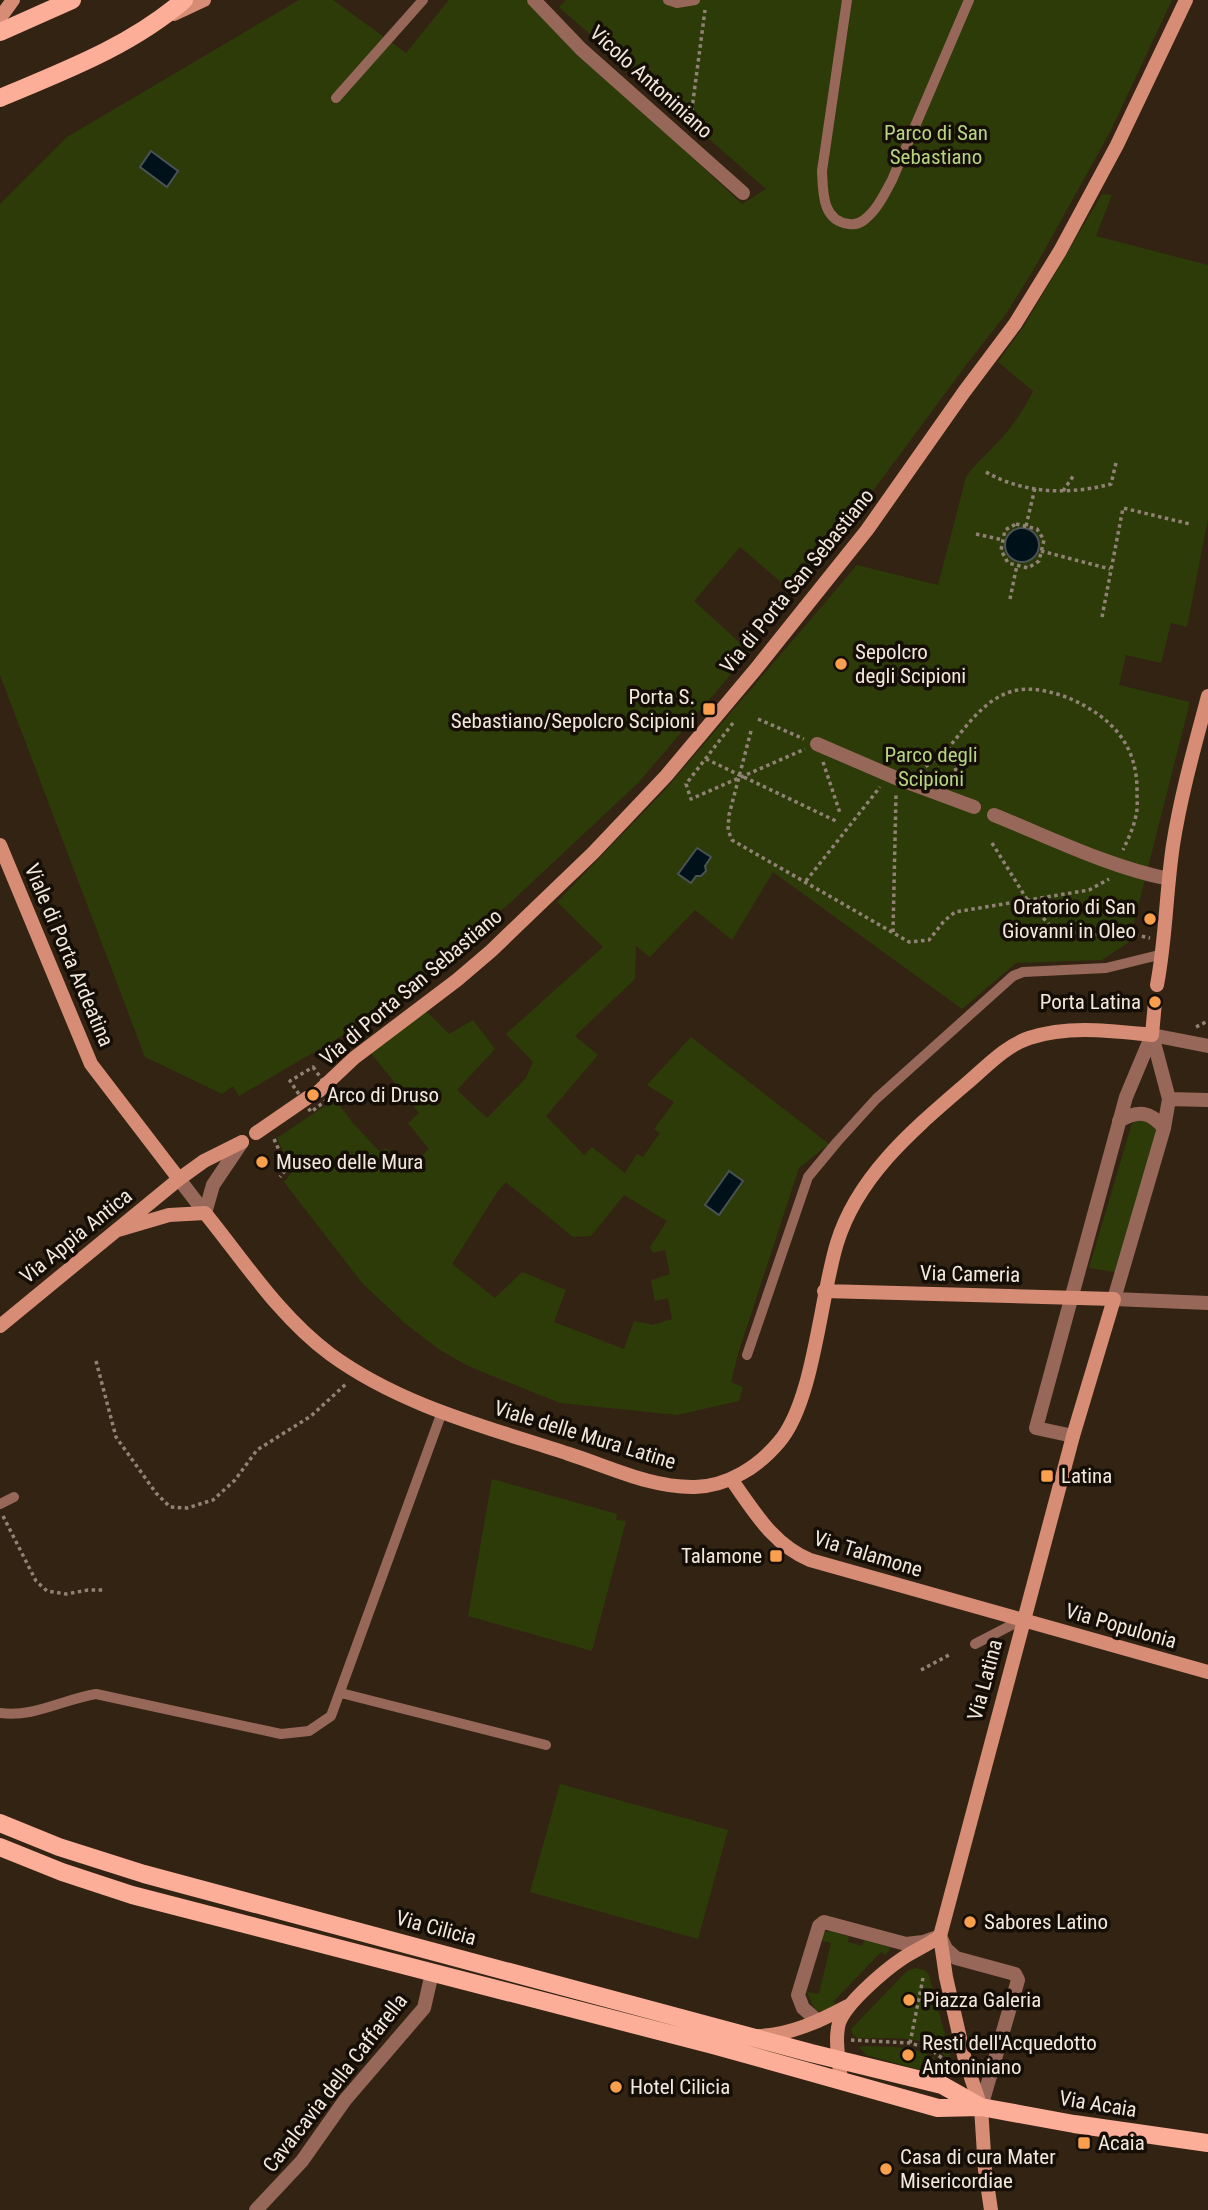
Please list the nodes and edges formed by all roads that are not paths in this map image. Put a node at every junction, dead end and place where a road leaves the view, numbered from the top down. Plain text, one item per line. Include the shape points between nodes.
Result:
1 (13, 0) edge
2 (72, 0) edge
3 (171, 0) edge
4 (184, 0) edge
5 (204, 0) edge
6 (423, 0) edge
7 (534, 0) edge
8 (668, 0) edge
9 (695, 0) edge
10 (847, 0) edge
11 (969, 0) edge
12 (1186, 0) edge
13 (0, 18) edge
14 (163, 18) junction
15 (0, 32) edge
16 (0, 98) edge
17 (337, 98) dead end
18 (743, 193) dead end
19 (1208, 696) edge
20 (817, 744) road end
21 (974, 807) road end
22 (993, 815) dead end
23 (0, 845) edge
24 (1169, 879) junction
25 (1164, 947) junction
26 (1157, 985) dead end
27 (1155, 1002) dead end
28 (1152, 1035) junction
29 (1208, 1046) edge
30 (1169, 1099) junction
31 (1208, 1100) edge
32 (1119, 1121) junction
33 (1164, 1128) junction
34 (262, 1129) road end
35 (179, 1179) junction
36 (205, 1213) junction
37 (118, 1230) junction
38 (824, 1292) junction
39 (1070, 1298) junction
40 (1114, 1299) junction
41 (1208, 1303) edge
42 (0, 1326) edge
43 (747, 1355) dead end
44 (442, 1412) junction
45 (1073, 1436) junction
46 (732, 1479) junction
47 (14, 1497) dead end
48 (0, 1504) edge
49 (1024, 1619) junction
50 (975, 1644) dead end
51 (1208, 1672) edge
52 (341, 1693) junction
53 (0, 1713) edge
54 (545, 1745) dead end
55 (0, 1823) edge
56 (0, 1847) edge
57 (940, 1936) junction
58 (432, 1973) junction
59 (852, 2004) junction
60 (818, 2021) junction
61 (754, 2036) junction
62 (839, 2060) junction
63 (841, 2082) junction
64 (981, 2106) junction
65 (1208, 2143) edge
66 (256, 2210) edge
67 (991, 2210) edge

1 - 13 street
2 - 15 main road
3 - 14 street
4 - 14 main road
5 - 14 street
6 - 17 lane
7 - 18 street, Vicolo Antoniniano via 581,49
8 - 9 lane
10 - 11 lane via 822,172 828,212 842,223 854,225 877,207 892,180
12 - 34 street, Via di Porta San Sebastiano via 1105,168 1022,314 859,540 666,775 593,853 457,980 313,1095
14 - 16 main road via 92,58
19 - 24 street via 1178,814
20 - 21 street
22 - 24 street via 1145,875
23 - 35 street, Viale di Porta Ardeatina via 91,1064
24 - 25 street
25 - 26 street
25 - 43 lane via 1106,968 1013,976 876,1099 808,1177
27 - 28 street
28 - 29 street
28 - 30 street, Via Latina
28 - 32 street
28 - 38 street, Viale delle Mura Latine via 1078,1030 1032,1038 1009,1048 915,1129 857,1196 845,1220
30 - 31 street
30 - 33 street, Via Latina
32 - 33 street via 1144,1113
32 - 39 street
33 - 40 street, Via Latina
35 - 36 street, Viale delle Mura Latine
35 - 36 street via 242,1142 213,1185
35 - 37 street, Via Appia Antica
36 - 37 street via 169,1215
36 - 44 street, Viale delle Mura Latine via 313,1340 358,1373
37 - 42 street, Via Appia Antica
38 - 39 street, Via Cameria
38 - 46 street, Viale delle Mura Latine via 804,1388 792,1422 776,1446
39 - 40 street, Via Cameria
39 - 45 street via 1036,1428
40 - 41 street
40 - 45 street, Via Latina
44 - 46 street, Viale delle Mura Latine via 649,1481 696,1487
44 - 52 lane
45 - 49 street, Via Latina
46 - 49 street, Via Talamone via 772,1535 801,1556
47 - 48 lane
49 - 50 lane
49 - 51 street, Via Populonia
49 - 57 street, Via Latina
52 - 53 lane via 331,1716 309,1731 281,1734 96,1694 22,1714
52 - 54 lane
55 - 61 main road, Via Cilicia via 144,1874
56 - 58 main road via 132,1895
57 - 59 street via 890,1967
57 - 60 street via 906,1944 824,1922 818,1926 798,1995 803,2008
57 - 64 street via 965,2060
57 - 64 street via 956,1958 1015,1973 1018,1980
58 - 63 main road
58 - 66 street, Cavalcavia della Caffarella via 424,2008 345,2101 302,2161
59 - 60 street
59 - 62 street via 840,2021
60 - 61 street via 785,2033
61 - 62 main road, Via Cilicia
62 - 63 street
62 - 64 main road, Via Cilicia via 942,2085
63 - 64 main road via 938,2108
64 - 65 main road, Via Acaia
64 - 67 street

